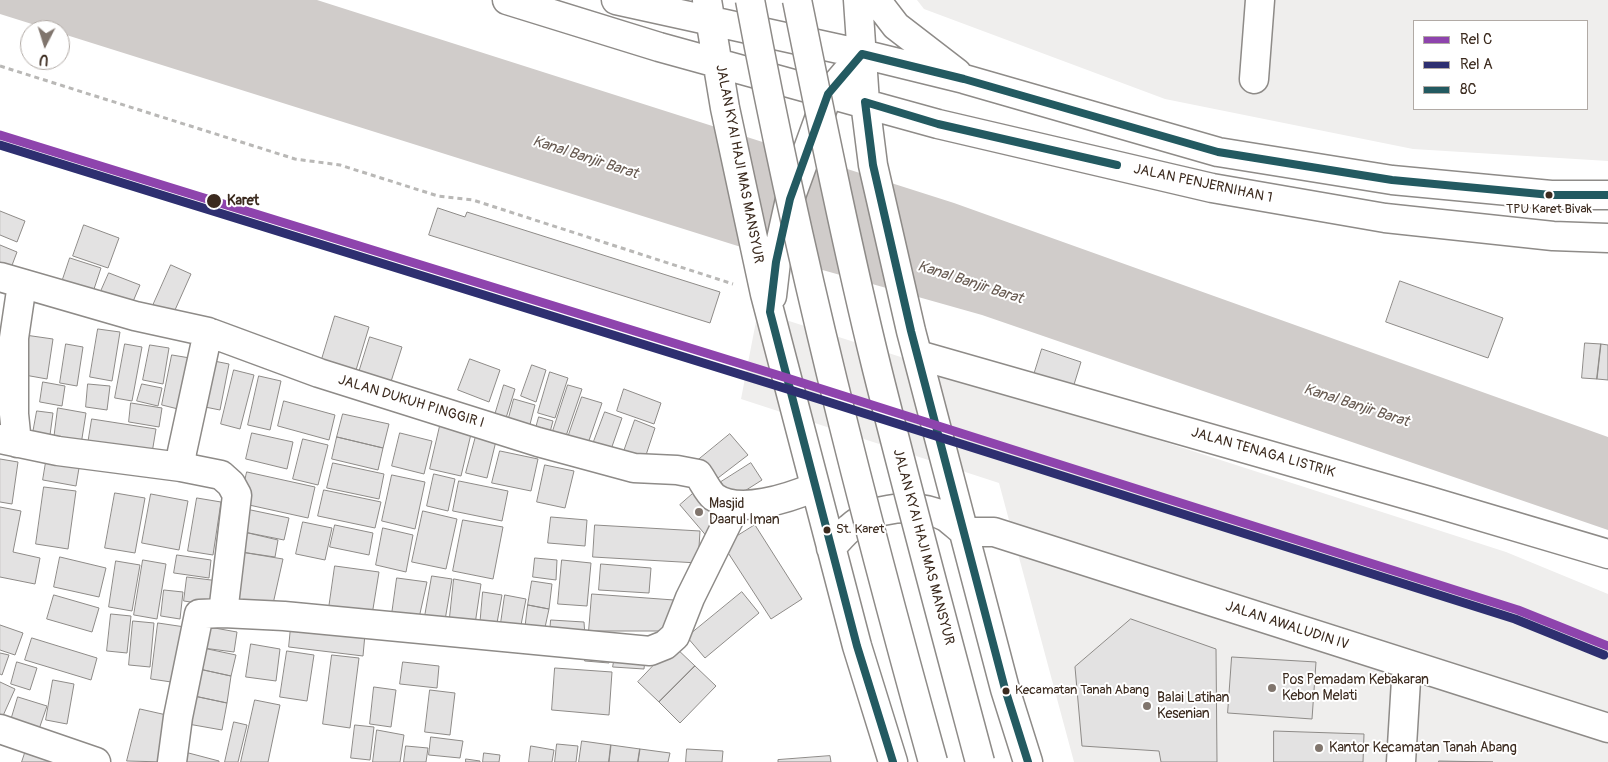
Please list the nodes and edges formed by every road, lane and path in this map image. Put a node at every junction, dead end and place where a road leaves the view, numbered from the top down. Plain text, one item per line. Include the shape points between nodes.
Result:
1 (507, 0) edge
2 (616, 0) edge
3 (750, 0) edge
4 (797, 0) edge
5 (803, 0) edge
6 (858, 0) edge
7 (876, 0) edge
8 (1260, 0) edge
9 (709, 11) edge
10 (778, 36) junction
11 (862, 54) junction
12 (0, 66) edge
13 (729, 67) junction
14 (964, 79) junction
15 (1254, 79) dead end
16 (828, 94) junction
17 (865, 102) junction
18 (1608, 195) edge
19 (1608, 238) edge
20 (767, 260) junction
21 (11, 280) edge
22 (767, 303) junction
23 (208, 332) junction
24 (914, 343) junction
25 (8, 441) edge
26 (181, 467) junction
27 (815, 487) junction
28 (736, 505) junction
29 (964, 532) junction
30 (831, 548) junction
31 (1608, 554) edge
32 (223, 613) junction
33 (1407, 664) junction
34 (0, 728) edge
35 (1608, 728) edge
36 (96, 762) edge
37 (172, 762) edge
38 (893, 762) edge
39 (933, 762) edge
40 (980, 762) edge
41 (1028, 762) edge
42 (1401, 762) edge

1 - 13 main road, JALAN PENJERNIHAN 1
2 - 9 main road
3 - 39 main road, bridge via 794,214 827,353 881,576
4 - 40 main road, JALAN KYAI HAJI MAS MANSYUR, bridge via 877,367
5 - 10 main road, JALAN KYAI HAJI MAS MANSYUR
6 - 11 main road
7 - 14 main road via 896,26
8 - 15 main road
9 - 10 main road
9 - 13 main road, JALAN KYAI HAJI MAS MANSYUR
10 - 11 main road
10 - 13 main road, JALAN KYAI HAJI MAS MANSYUR via 768,48
11 - 14 main road
11 - 16 main road
11 - 17 main road
12 - 22 path via 295,159 340,165 438,196 473,200
13 - 16 main road, JALAN PENJERNIHAN 1
13 - 20 main road, JALAN KYAI HAJI MAS MANSYUR via 725,108
14 - 18 main road via 1218,152 1392,180 1551,195
16 - 17 main road, JALAN PENJERNIHAN 1
16 - 20 main road, bridge
17 - 19 main road, JALAN PENJERNIHAN 1 via 938,124 1212,188 1385,218 1552,236
17 - 24 main road via 874,165
20 - 22 main road
21 - 23 main road, JALAN DUKUH PINGGIR I via 135,316
21 - 25 main road via 13,398
22 - 27 main road
23 - 26 main road
23 - 28 main road, JALAN DUKUH PINGGIR I via 319,373 538,442 634,468 698,474 714,496
24 - 29 main road
24 - 31 main road, JALAN TENAGA LISTRIK
25 - 26 main road
26 - 32 main road via 221,475 237,495
27 - 28 main road, JALAN DUKUH PINGGIR I via 781,499
27 - 30 main road
28 - 32 main road via 675,636 665,645 650,651
29 - 30 main road via 946,517 923,510 895,508 872,514 850,527
29 - 33 main road, JALAN AWALUDIN IV via 994,532
29 - 41 main road via 1005,689
30 - 38 main road
32 - 37 main road via 199,614
33 - 35 main road, JALAN AWALUDIN IV
33 - 42 main road
34 - 36 main road

